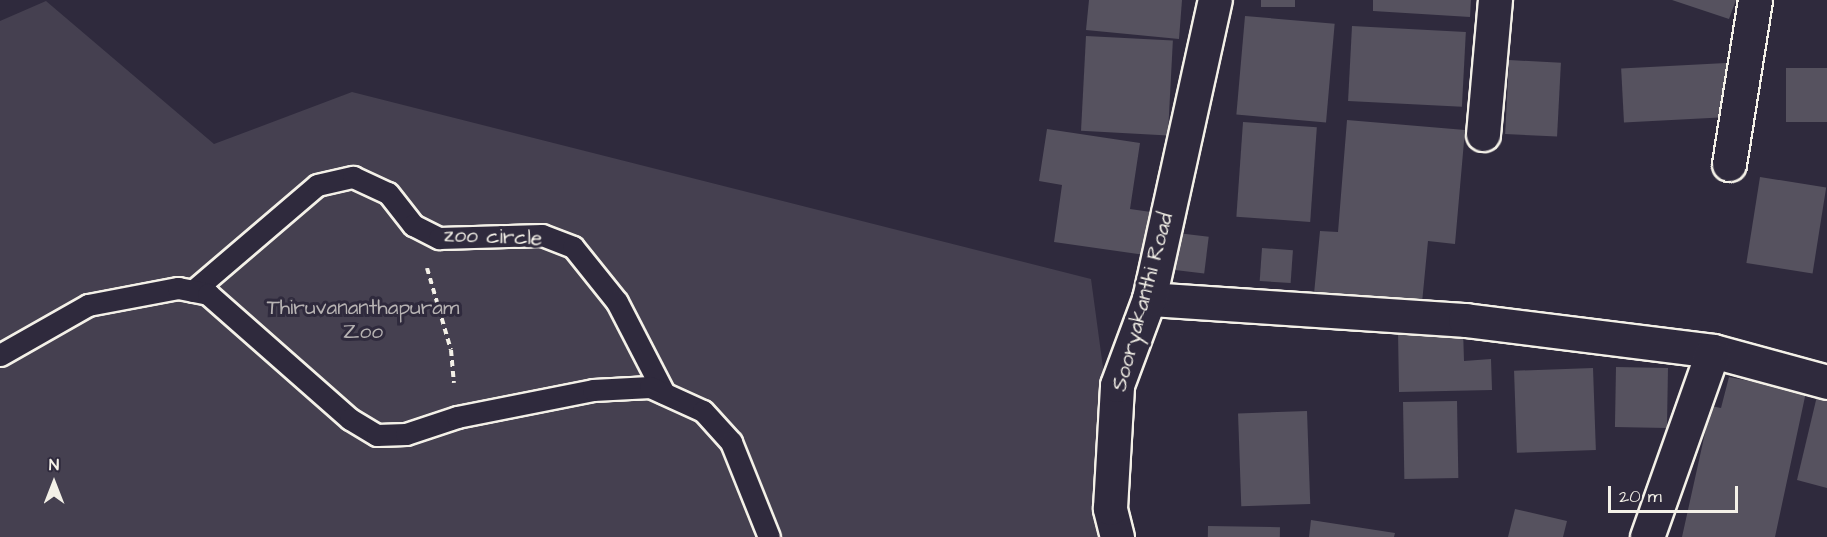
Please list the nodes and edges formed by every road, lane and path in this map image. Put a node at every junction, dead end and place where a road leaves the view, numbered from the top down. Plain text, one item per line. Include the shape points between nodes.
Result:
1 (1215, 0) edge
2 (1496, 0) edge
3 (1755, 0) edge
4 (1483, 134) dead end
5 (1729, 164) dead end
6 (427, 232) junction
7 (194, 291) junction
8 (1149, 299) junction
9 (1713, 351) junction
10 (0, 355) edge
11 (1827, 382) edge
12 (664, 393) junction
13 (457, 417) junction
14 (769, 537) edge
15 (1117, 537) edge
16 (1647, 537) edge

1 - 8 street, Sooryakanthi Road
2 - 4 street
3 - 5 street
6 - 7 lane, zoo circle via 413,225 388,192 353,177 317,184
6 - 12 lane, zoo circle via 439,238 542,235 573,247 617,302
6 - 13 path via 427,281 451,350
7 - 10 lane via 178,288 88,304
7 - 13 lane via 208,294 350,419 377,435 406,434
8 - 9 street via 1465,320
8 - 15 street, Sooryakanthi Road via 1117,385 1110,508
9 - 11 street
9 - 16 street
12 - 13 lane via 650,387 593,390
12 - 14 lane via 703,411 731,442

